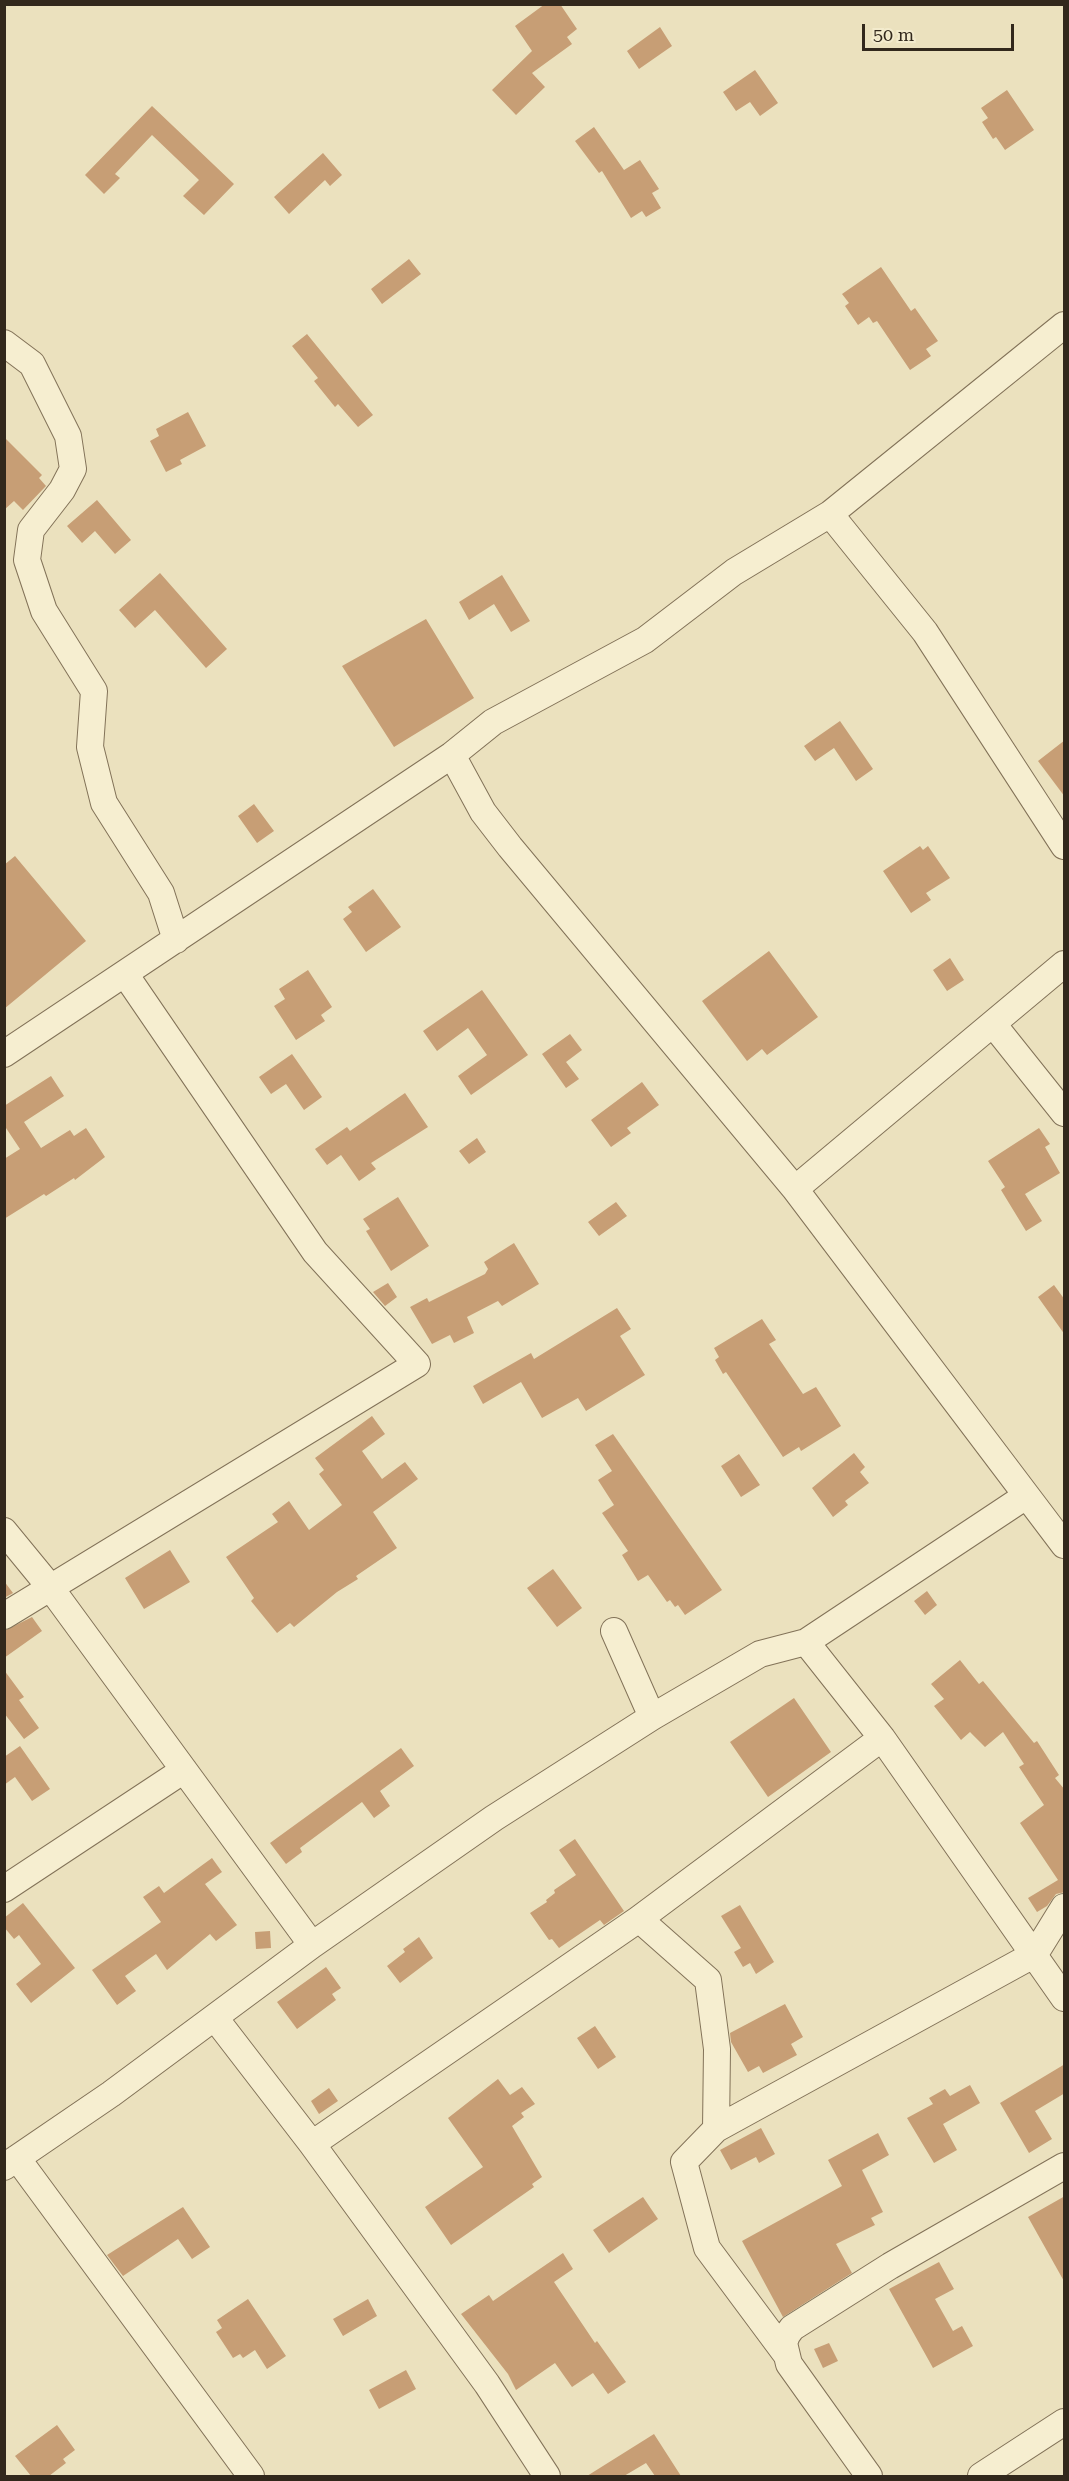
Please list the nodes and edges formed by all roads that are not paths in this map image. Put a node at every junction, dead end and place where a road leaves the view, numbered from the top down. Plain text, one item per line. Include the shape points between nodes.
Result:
1 (1065, 325) edge
2 (4, 343) edge
3 (830, 514) junction
4 (452, 755) junction
5 (1065, 846) edge
6 (176, 940) junction
7 (1065, 964) edge
8 (125, 974) junction
9 (993, 1024) junction
10 (4, 1054) edge
11 (1065, 1113) edge
12 (795, 1189) junction
13 (1026, 1496) junction
14 (4, 1531) edge
15 (1065, 1545) edge
16 (50, 1587) junction
17 (4, 1616) edge
18 (614, 1630) dead end
19 (806, 1642) junction
20 (652, 1717) junction
21 (882, 1738) junction
22 (184, 1770) junction
23 (4, 1889) edge
24 (1065, 1907) edge
25 (639, 1919) junction
26 (312, 1945) junction
27 (1035, 1954) junction
28 (1065, 1998) edge
29 (215, 2018) junction
30 (716, 2129) junction
31 (312, 2144) junction
32 (11, 2162) edge
33 (1065, 2166) edge
34 (785, 2353) junction
35 (1065, 2422) edge
36 (251, 2476) edge
37 (547, 2476) edge
38 (869, 2476) edge
39 (981, 2476) edge

1 - 3 street
2 - 6 street via 32,364 68,436 73,469 31,530 27,560 44,611 94,691 90,747 104,803 161,893
3 - 4 street via 734,572 645,640 493,722
3 - 5 street via 925,632
4 - 6 street
4 - 12 street via 483,812 510,847
6 - 8 street
7 - 9 street
8 - 10 street
8 - 16 street via 315,1252 417,1364
9 - 11 street
9 - 12 street
12 - 13 street
13 - 15 street
13 - 19 street
14 - 16 street
16 - 17 street
16 - 22 street
18 - 20 street
19 - 20 street via 760,1654
19 - 21 street
20 - 26 street via 494,1818
21 - 25 street
21 - 27 street
22 - 23 street
22 - 26 street
24 - 27 street
25 - 30 street via 708,1980 717,2049
25 - 31 street
26 - 29 street
27 - 28 street
27 - 30 street
29 - 31 street
29 - 32 street
30 - 34 street via 684,2162 707,2248
31 - 37 street via 487,2384
32 - 36 street
33 - 34 street via 890,2266 792,2328 784,2343
34 - 38 street
35 - 39 street

